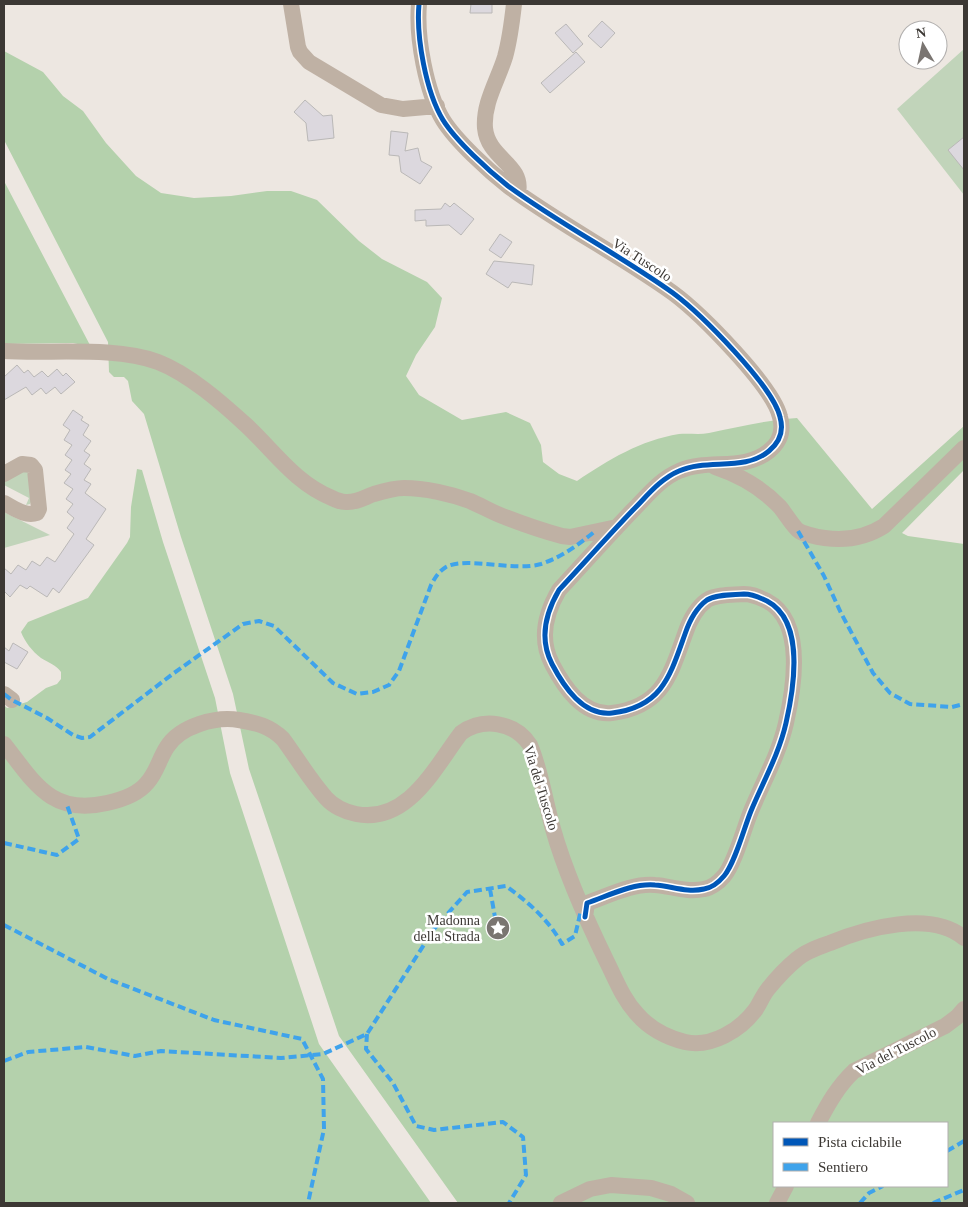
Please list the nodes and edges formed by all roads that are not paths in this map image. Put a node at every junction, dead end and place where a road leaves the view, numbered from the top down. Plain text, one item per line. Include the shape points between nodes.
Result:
1 (291, 4) edge
2 (418, 4) edge
3 (514, 4) edge
4 (437, 106) junction
5 (518, 194) junction
6 (4, 351) edge
7 (964, 448) edge
8 (691, 467) junction
9 (4, 474) edge
10 (4, 504) edge
11 (617, 527) junction
12 (4, 744) edge
13 (574, 890) junction
14 (622, 891) junction
15 (585, 917) junction
16 (964, 938) edge
17 (598, 943) junction
18 (964, 1009) edge
19 (819, 1122) edge
20 (785, 1187) edge
21 (561, 1203) edge
22 (687, 1203) edge
23 (777, 1203) edge

1 - 4 street via 298,47 309,62 381,105 403,109
2 - 4 street, Via Tuscolo via 423,62
3 - 5 street via 509,44 492,91 485,123 492,149 517,176
4 - 5 street, Via Tuscolo via 454,133
5 - 8 street, Via Tuscolo via 680,298 708,324 772,398 780,414 782,430 769,451 744,462
6 - 11 street via 114,354 165,365 188,378 228,409 300,481 342,502 387,490 418,489 469,501 505,518 562,536
7 - 8 street via 884,526 846,540 821,538 798,531 778,505 743,479 713,467
8 - 11 street, Via Tuscolo via 666,478
9 - 10 street via 22,464 31,466 39,510 32,515
11 - 14 street, Via Tuscolo via 559,590 546,622 544,642 547,655 570,692 585,707 605,714 634,709 647,702 668,678 691,619 708,600 753,594 774,605 788,624 794,651 793,696 783,738 724,876 705,889 692,891 654,885
12 - 13 street, Via del Tuscolo via 48,794 67,805 82,807 116,802 146,785 169,744 190,728 226,718 260,724 283,739 326,799 344,810 364,815 393,809 416,792 430,779 467,728 484,724 504,725 519,732 530,745 553,830
13 - 14 street via 598,895
13 - 15 street, Via del Tuscolo
14 - 15 street via 587,902
14 - 17 street via 598,906
15 - 17 street, Via del Tuscolo
16 - 17 street, Via del Tuscolo via 946,928 916,924 849,935 798,958 766,991 745,1022 714,1040 698,1044 665,1037 638,1015 628,1003
18 - 19 street, Via del Tuscolo via 945,1026 854,1071 844,1080
20 - 23 street
21 - 22 street via 590,1189 611,1185 651,1188

